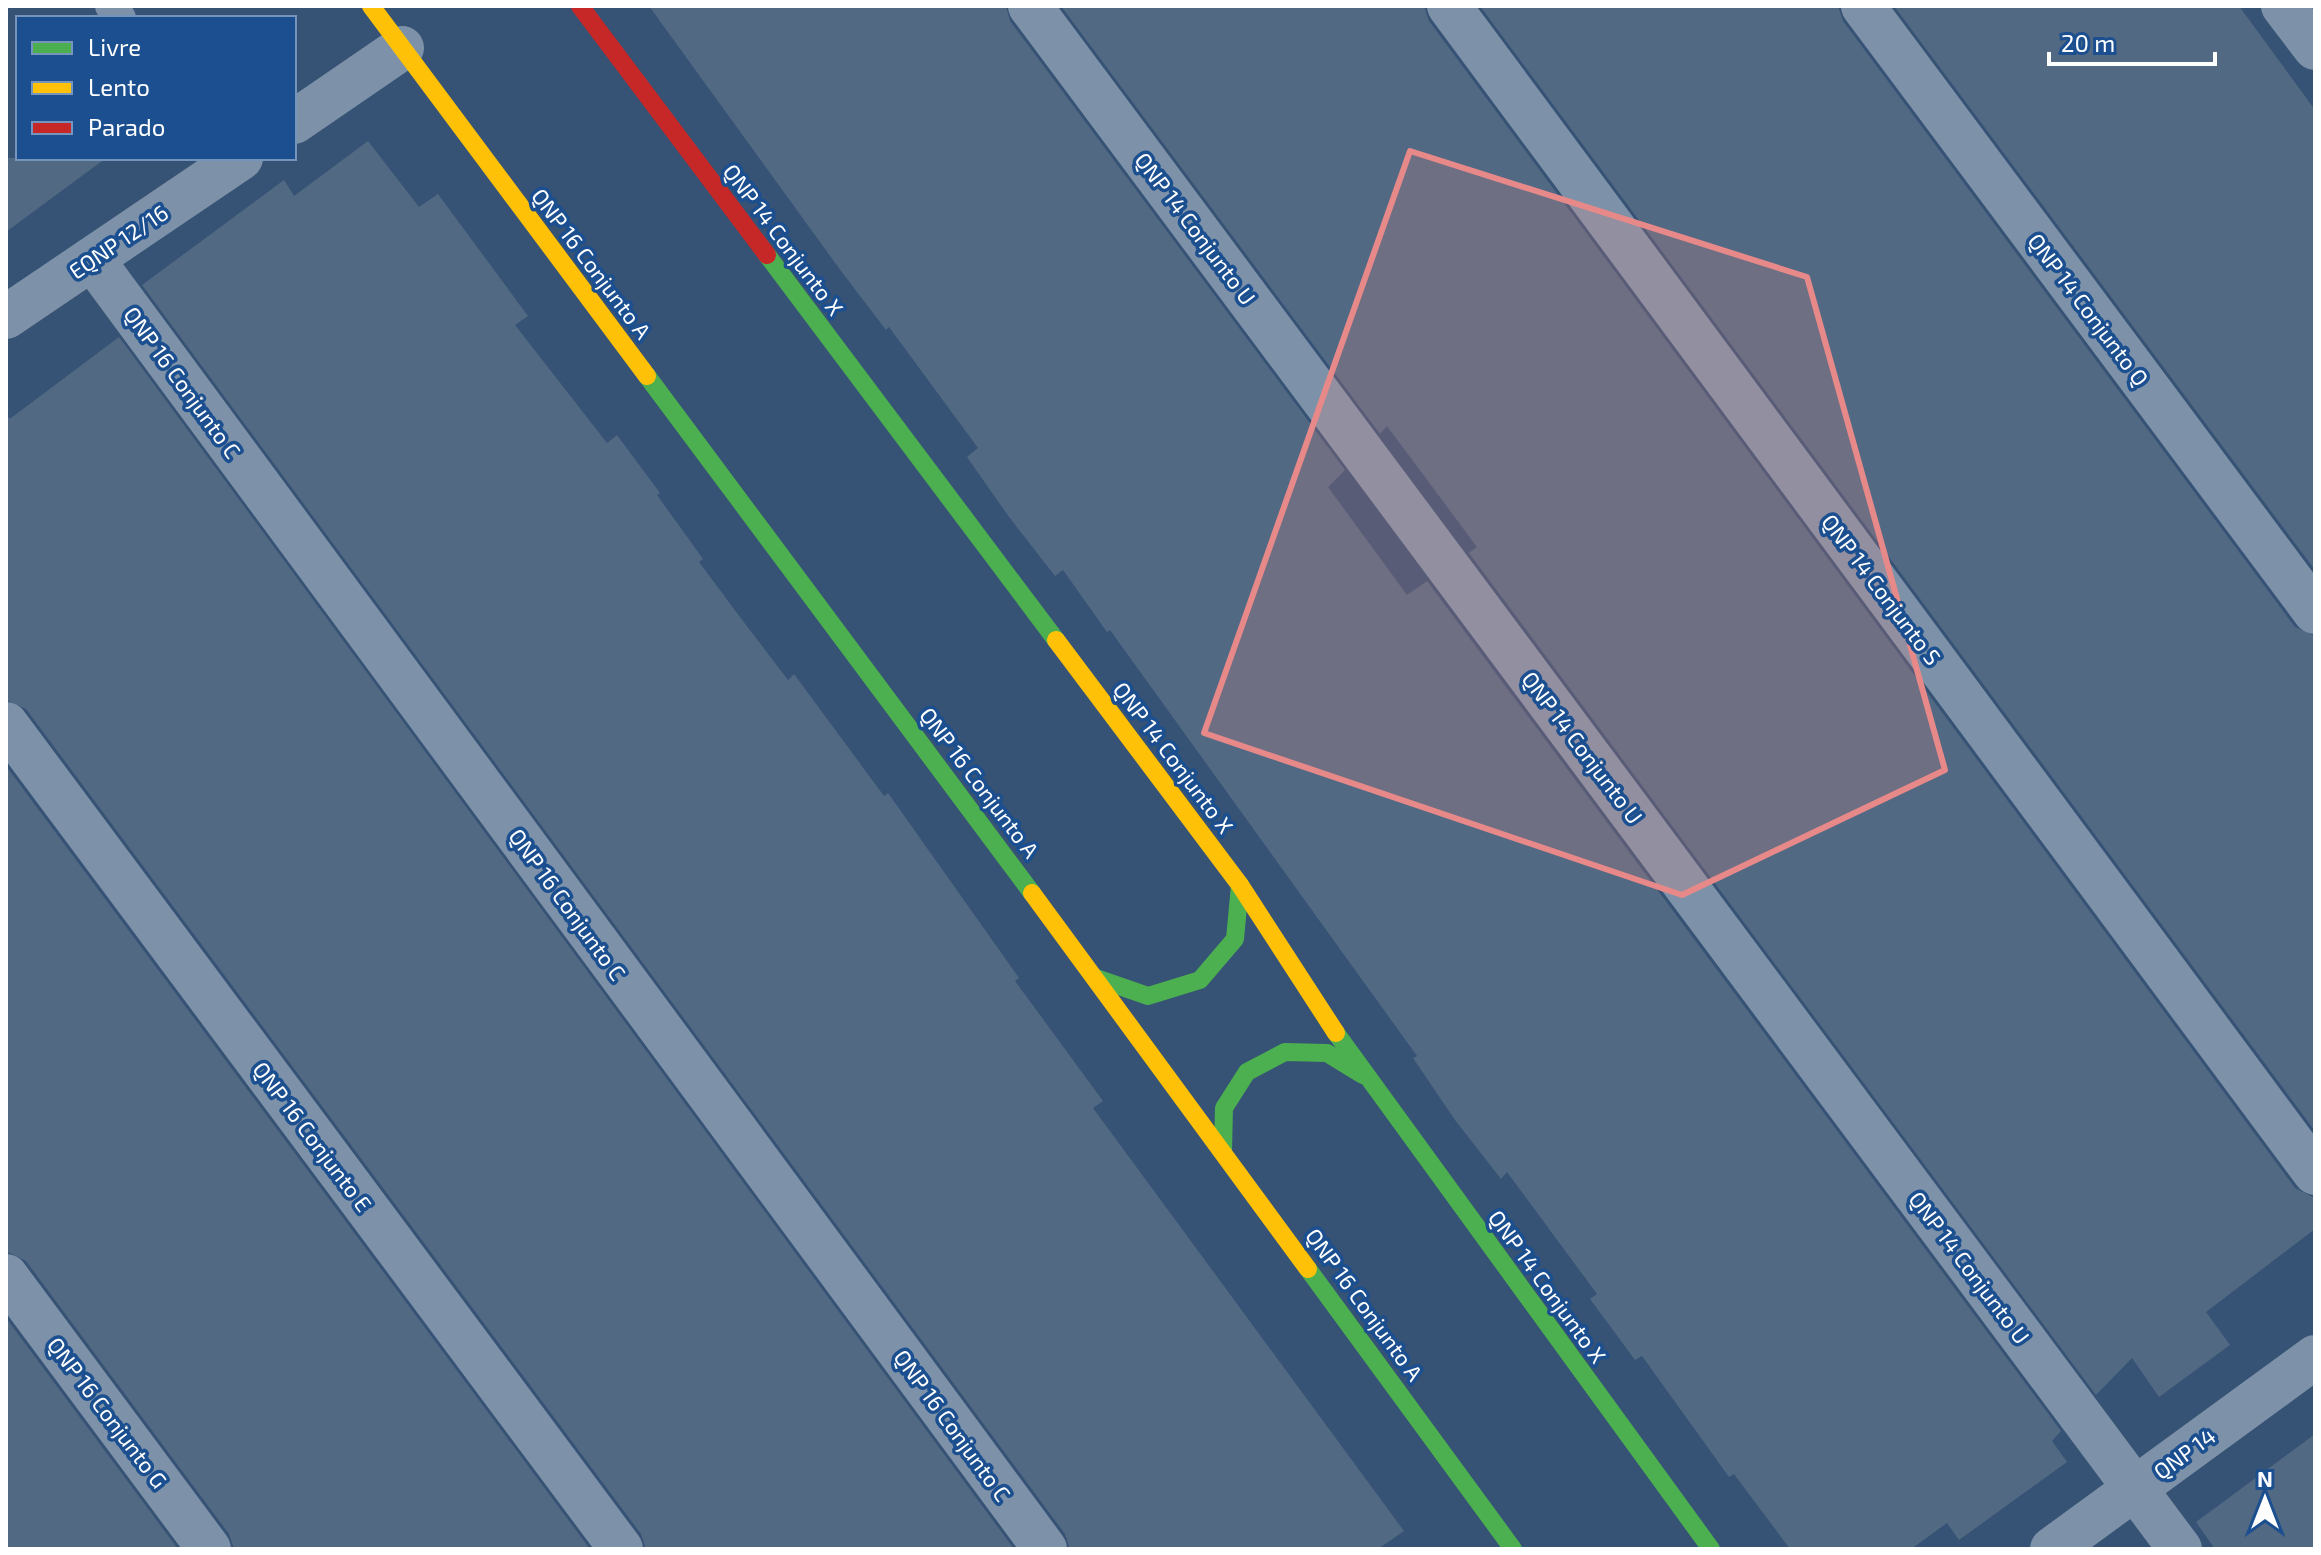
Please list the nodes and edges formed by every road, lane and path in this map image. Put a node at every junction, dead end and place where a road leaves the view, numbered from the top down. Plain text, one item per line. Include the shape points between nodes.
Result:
1 (371, 6) edge
2 (580, 6) edge
3 (1030, 6) edge
4 (1449, 6) edge
5 (1863, 6) edge
6 (2283, 6) edge
7 (402, 48) junction
8 (2315, 48) edge
9 (296, 121) edge
10 (233, 160) edge
11 (92, 259) junction
12 (6, 317) edge
13 (2315, 612) edge
14 (6, 724) edge
15 (1240, 885) junction
16 (1096, 978) junction
17 (1363, 1075) junction
18 (1223, 1151) junction
19 (2315, 1173) edge
20 (6, 1276) edge
21 (2315, 1357) edge
22 (2136, 1489) junction
23 (209, 1549) edge
24 (621, 1549) edge
25 (1045, 1549) edge
26 (1513, 1549) edge
27 (1711, 1549) edge
28 (2052, 1549) edge
29 (2180, 1549) edge

1 - 7 street, QNP 16 Conjunto A
2 - 15 street, QNP 14 Conjunto X
3 - 22 street, QNP 14 Conjunto U
4 - 19 street, QNP 14 Conjunto S
5 - 13 street, QNP 14 Conjunto Q
6 - 8 street
7 - 9 street
7 - 16 street, QNP 16 Conjunto A
10 - 11 street, EQNP 12/16
11 - 12 street, EQNP 12/16
11 - 25 street, QNP 16 Conjunto C
14 - 24 street, QNP 16 Conjunto E
15 - 16 street via 1235,939 1200,980 1148,996
15 - 17 street, QNP 14 Conjunto X
16 - 18 street, QNP 16 Conjunto A
17 - 18 street via 1327,1053 1285,1052 1247,1072 1224,1108
17 - 27 street, QNP 14 Conjunto X
18 - 26 street, QNP 16 Conjunto A
20 - 23 street, QNP 16 Conjunto G
21 - 22 street, QNP 14
22 - 28 street, QNP 14
22 - 29 street, QNP 14 Conjunto U

